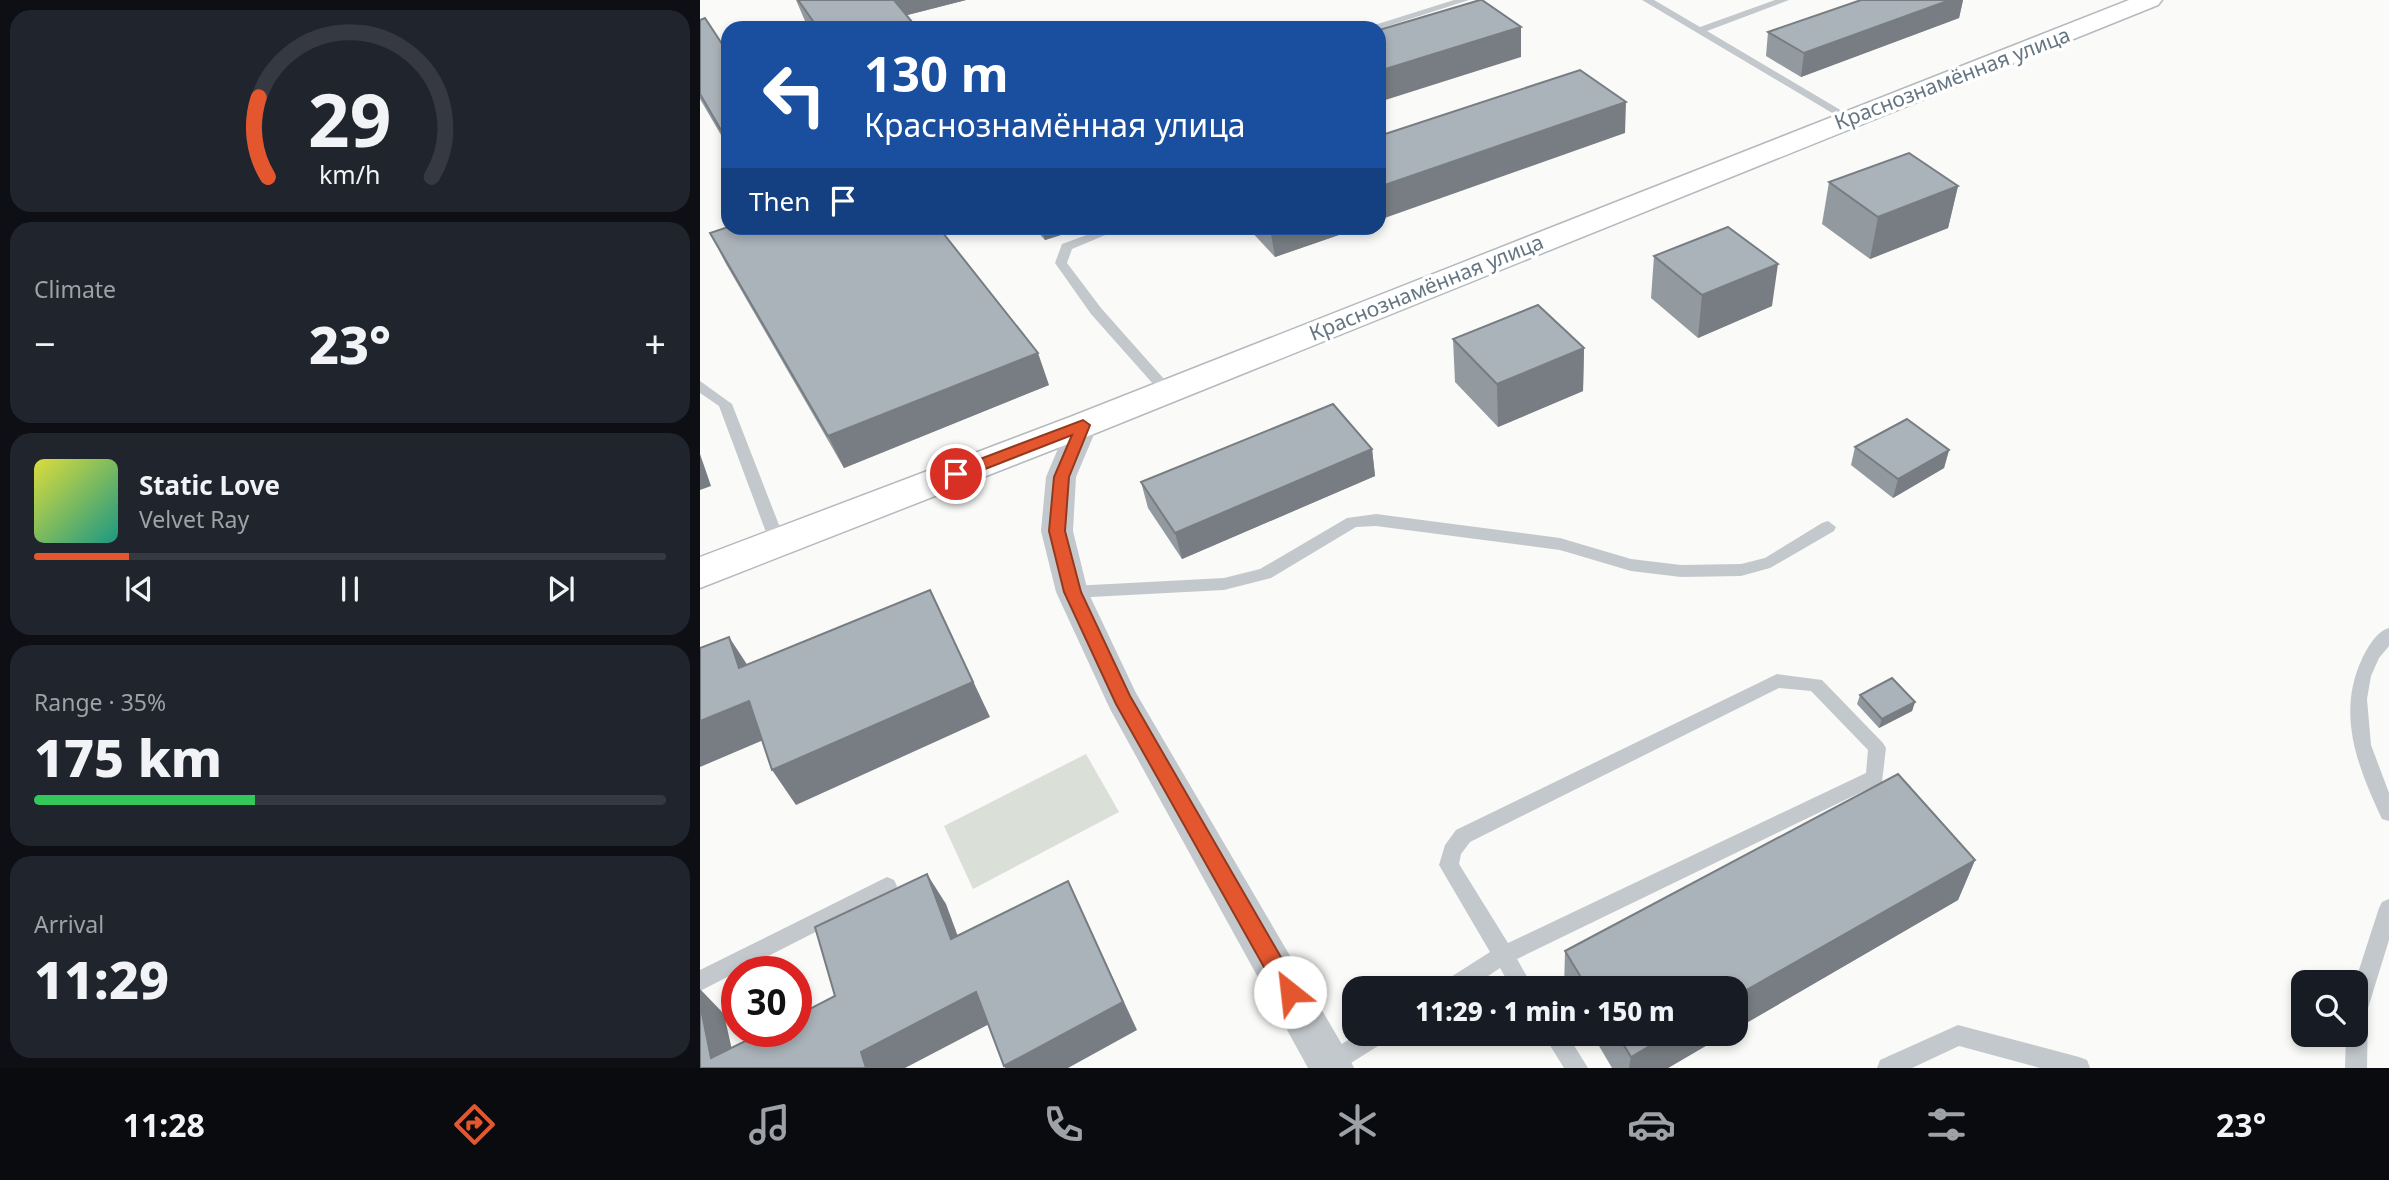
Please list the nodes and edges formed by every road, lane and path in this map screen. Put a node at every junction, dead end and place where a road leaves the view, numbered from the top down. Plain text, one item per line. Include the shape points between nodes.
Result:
1 (1464, 0) edge
2 (1647, 0) edge
3 (1784, 0) edge
4 (2150, 0) edge
5 (1386, 23) edge
6 (1700, 30) junction
7 (1848, 118) junction
8 (1098, 235) edge
9 (700, 386) edge
10 (1167, 391) junction
11 (1083, 425) junction
12 (1828, 527) dead end
13 (778, 543) junction
14 (700, 573) edge
15 (1072, 592) junction
16 (2389, 634) edge
17 (2389, 813) edge
18 (887, 886) dead end
19 (2389, 908) edge
20 (1502, 956) junction
21 (1470, 976) edge
22 (1515, 976) edge
23 (700, 981) edge
24 (1360, 1046) edge
25 (1562, 1046) edge
26 (1331, 1066) edge
27 (1577, 1068) edge
28 (1888, 1068) edge
29 (2079, 1068) edge
30 (2356, 1068) edge

1 - 5 lane
2 - 6 lane
3 - 6 lane
4 - 7 main road, Краснознамённая улица
6 - 7 lane
7 - 10 main road, Краснознамённая улица
8 - 10 lane via 1066,247 1061,263 1096,311
9 - 13 lane via 726,404
10 - 11 main road, Краснознамённая улица
11 - 13 main road, Краснознамённая улица
11 - 15 street via 1061,477 1057,531
12 - 15 lane via 1770,562 1741,570 1681,571 1631,565 1521,538 1377,520 1353,522 1265,575 1224,584
13 - 14 main road, Краснознамённая улица
15 - 26 street via 1122,699
16 - 17 lane via 2365,663 2358,732
18 - 23 lane
19 - 30 lane via 2357,1008
20 - 20 lane via 1875,777 1877,748 1816,685 1777,681 1463,836 1452,850 1449,865
20 - 21 lane
20 - 22 lane
24 - 26 lane
25 - 27 lane
28 - 29 lane via 1958,1035

